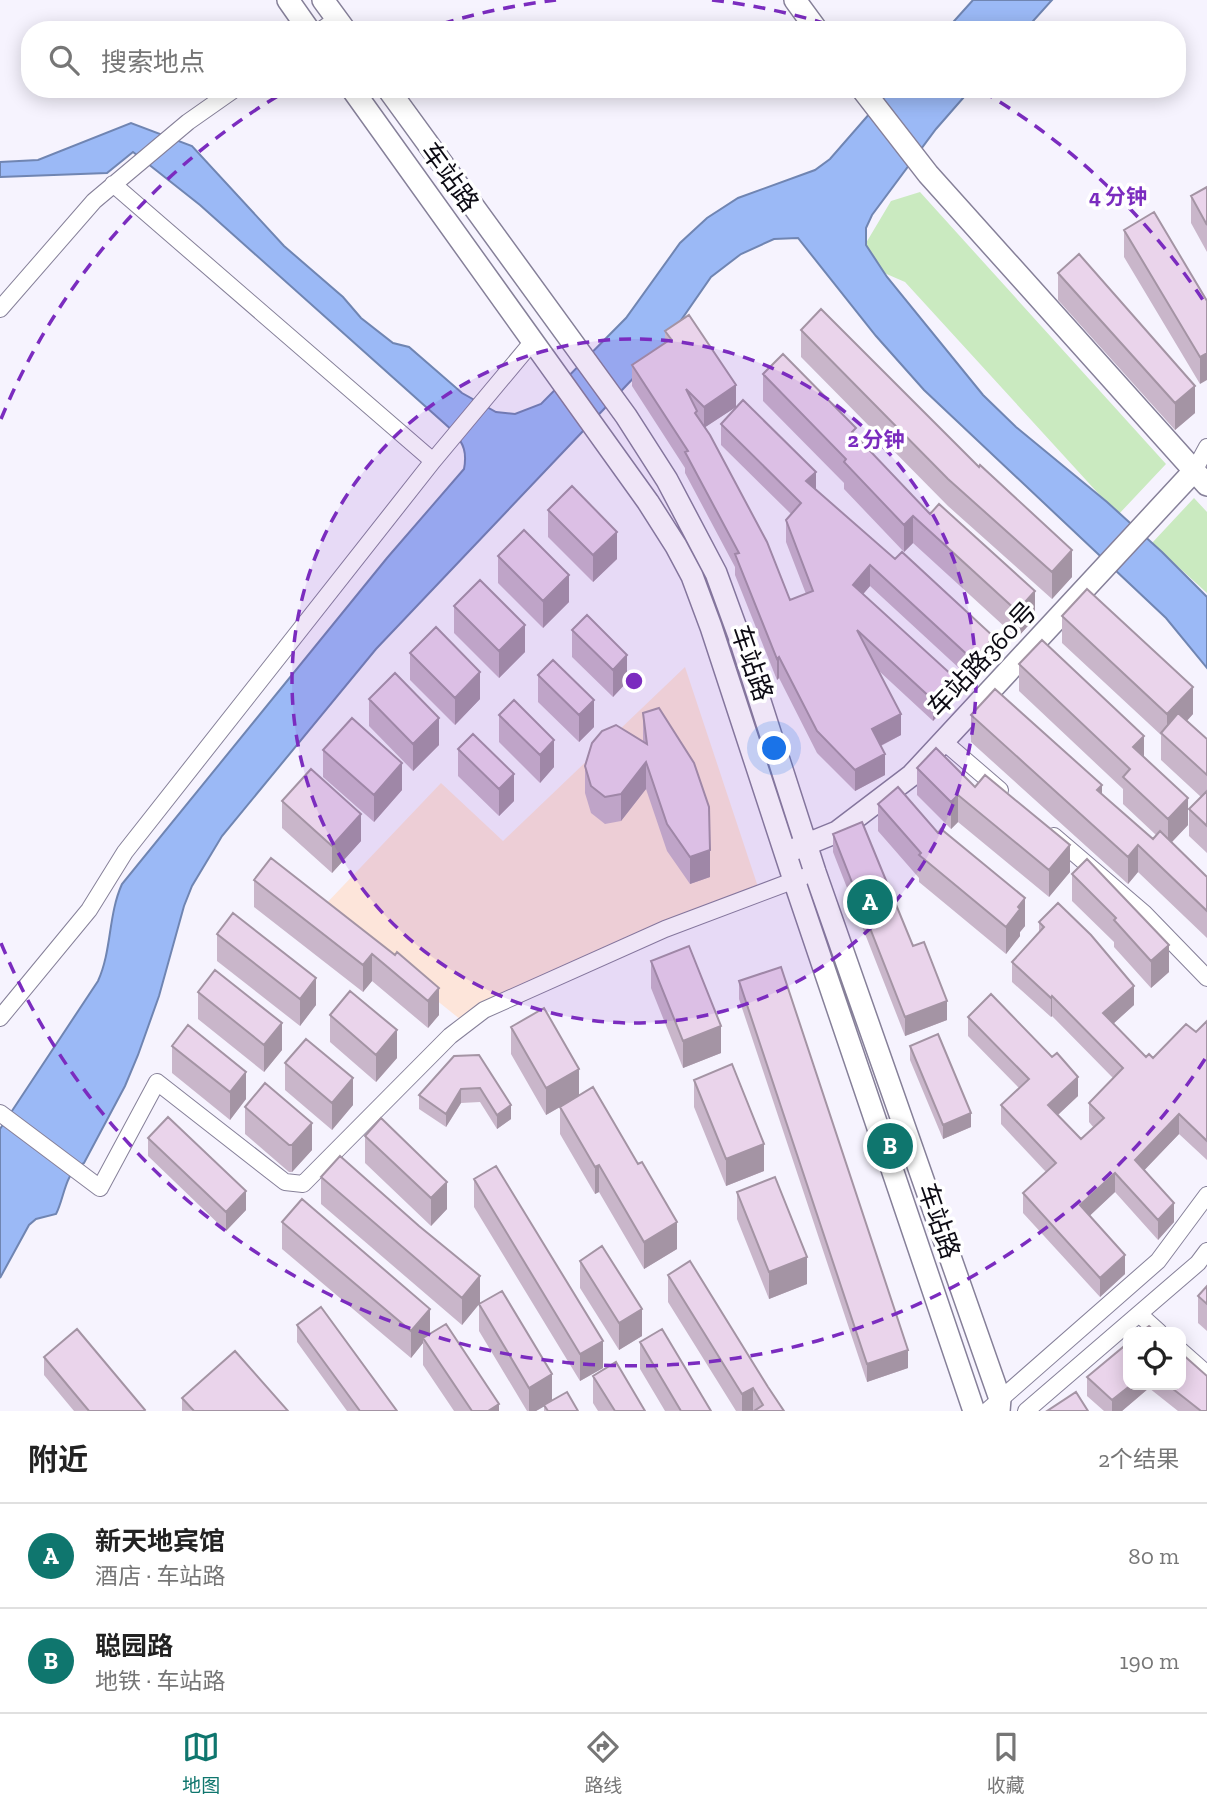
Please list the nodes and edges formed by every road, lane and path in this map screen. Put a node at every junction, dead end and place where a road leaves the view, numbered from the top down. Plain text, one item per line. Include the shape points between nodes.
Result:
1 (288, 0) edge
2 (323, 0) edge
3 (795, 0) edge
4 (303, 21) edge
5 (332, 21) edge
6 (810, 21) edge
7 (222, 98) edge
8 (359, 98) edge
9 (395, 98) edge
10 (868, 98) edge
11 (113, 184) junction
12 (0, 309) edge
13 (534, 340) junction
14 (1207, 447) edge
15 (433, 461) junction
16 (1200, 478) edge
17 (943, 741) junction
18 (1013, 801) edge
19 (1043, 826) edge
20 (807, 845) junction
21 (786, 851) junction
22 (815, 872) junction
23 (794, 880) junction
24 (1207, 978) edge
25 (0, 1018) edge
26 (7, 1117) edge
27 (1207, 1195) edge
28 (1207, 1251) edge
29 (1139, 1314) junction
30 (1153, 1327) edge
31 (1186, 1355) edge
32 (1207, 1374) edge
33 (995, 1407) edge
34 (974, 1411) edge
35 (1026, 1411) edge

1 - 4 main road
2 - 5 main road
3 - 6 main road
7 - 11 street
8 - 13 main road, 车站路
9 - 20 main road, 车站路 via 626,416 667,480 716,573
10 - 16 main road via 928,174
11 - 12 street
11 - 15 street
13 - 15 street
13 - 21 main road, 车站路 via 648,502 692,576
14 - 16 street
15 - 25 street via 125,852 89,910
16 - 17 main road, 车站路360号
17 - 18 street
17 - 20 main road, 车站路360号 via 912,775 837,832
19 - 24 street via 1144,913
20 - 21 main road, 车站路360号
20 - 22 main road, 车站路
21 - 23 main road, 车站路
22 - 23 street
22 - 33 main road, 车站路
23 - 26 street via 665,929 485,1010 450,1036 303,1184 285,1182 158,1082 100,1188
23 - 34 main road, 车站路
27 - 33 street via 1158,1261
28 - 29 street
29 - 30 street
29 - 35 street
31 - 32 street

